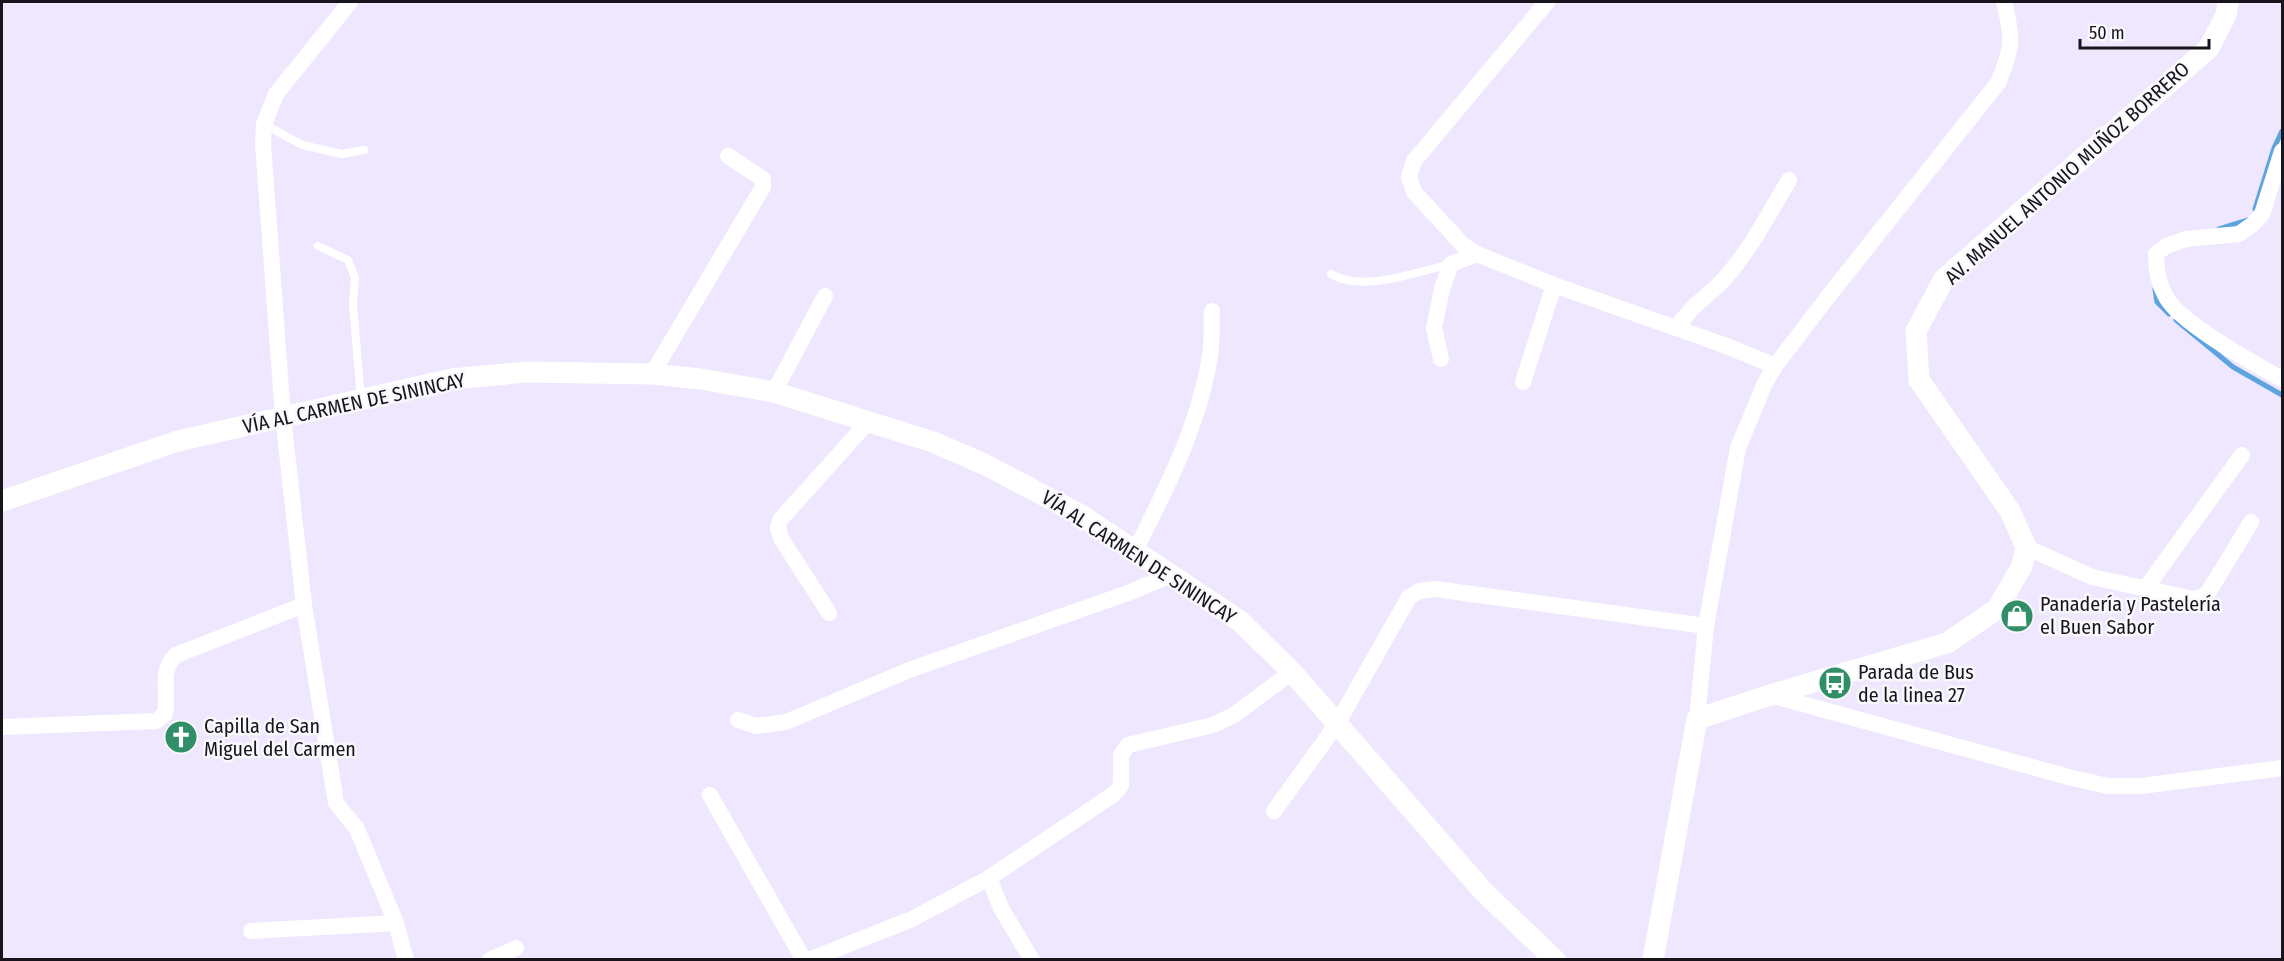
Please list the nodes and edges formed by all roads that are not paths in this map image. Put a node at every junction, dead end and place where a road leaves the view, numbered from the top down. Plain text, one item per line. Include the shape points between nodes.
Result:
1 (350, 2) edge
2 (1547, 2) edge
3 (2004, 2) edge
4 (2228, 2) edge
5 (264, 124) junction
6 (364, 150) dead end
7 (2283, 151) edge
8 (728, 156) dead end
9 (1789, 180) dead end
10 (318, 246) dead end
11 (1477, 254) junction
12 (1451, 264) junction
13 (1331, 274) dead end
14 (1554, 285) junction
15 (825, 296) dead end
16 (1212, 311) dead end
17 (1677, 328) junction
18 (1441, 358) dead end
19 (1775, 366) junction
20 (652, 374) junction
21 (2283, 379) edge
22 (1523, 382) dead end
23 (774, 392) junction
24 (361, 399) junction
25 (283, 417) junction
26 (869, 421) junction
27 (2242, 455) dead end
28 (2, 501) edge
29 (2251, 522) dead end
30 (2026, 547) junction
31 (1135, 550) junction
32 (1171, 576) junction
33 (2145, 589) junction
34 (304, 605) junction
35 (829, 613) dead end
36 (1706, 626) junction
37 (1292, 672) junction
38 (1770, 695) junction
39 (1697, 719) junction
40 (738, 720) dead end
41 (1337, 724) junction
42 (2, 727) edge
43 (2283, 768) edge
44 (710, 795) dead end
45 (1274, 811) dead end
46 (989, 878) junction
47 (396, 923) junction
48 (251, 932) dead end
49 (516, 948) dead end
50 (406, 960) edge
51 (490, 960) edge
52 (804, 960) edge
53 (809, 960) edge
54 (1032, 960) edge
55 (1555, 960) edge
56 (1653, 960) edge

1 - 5 street via 276,94
2 - 11 street via 1414,161 1409,177 1414,192 1462,245
3 - 19 street via 2012,32 2008,61 1998,83
4 - 30 street, AV. MANUEL ANTONIO MUÑOZ BORRERO via 2226,15 2209,48 1944,279 1916,331 1919,380 2010,511
5 - 6 lane via 302,146 342,154
5 - 25 street
7 - 21 street via 2262,214 2253,224 2239,234 2186,239 2156,254 2156,270 2165,297 2192,323 2248,361
8 - 20 street via 763,179 763,187
9 - 17 street via 1740,260
10 - 24 lane via 348,260 355,278 353,305
11 - 12 street
11 - 14 street
12 - 13 lane via 1361,282
12 - 18 street via 1434,327
14 - 17 street
14 - 22 street
15 - 23 street
16 - 31 street via 1202,394 1163,495
17 - 19 street
19 - 36 street via 1764,383 1738,448
20 - 23 street, VÍA AL CARMEN DE SININCAY
20 - 24 street, VÍA AL CARMEN DE SININCAY via 527,372 452,379
23 - 26 street, VÍA AL CARMEN DE SININCAY
24 - 25 street, VÍA AL CARMEN DE SININCAY
25 - 28 street, VÍA AL CARMEN DE SININCAY via 178,441
25 - 34 street
26 - 31 street, VÍA AL CARMEN DE SININCAY via 984,464 1081,515
26 - 35 street via 780,520 782,540
27 - 33 street
29 - 33 street via 2202,597 2193,599
30 - 33 street via 2092,577
30 - 38 street via 2022,566 1997,609 1947,643
31 - 32 street, VÍA AL CARMEN DE SININCAY
32 - 37 street, VÍA AL CARMEN DE SININCAY via 1240,621
32 - 40 street via 909,670 786,722 756,726
34 - 42 street via 176,655 166,671 165,714 156,721
34 - 47 street via 336,803 357,829
36 - 39 street
36 - 41 street via 1435,589 1419,591 1409,597
37 - 41 street, VÍA AL CARMEN DE SININCAY
37 - 46 street via 1234,715 1213,725 1128,745 1121,754 1121,786 1114,794
38 - 39 street
38 - 43 street via 2108,786 2141,786
39 - 56 street
41 - 45 street
41 - 55 street, VÍA AL CARMEN DE SININCAY via 1483,891
44 - 52 street
46 - 53 street via 912,919
46 - 54 street via 1001,908
47 - 48 street
47 - 50 street
49 - 51 street

